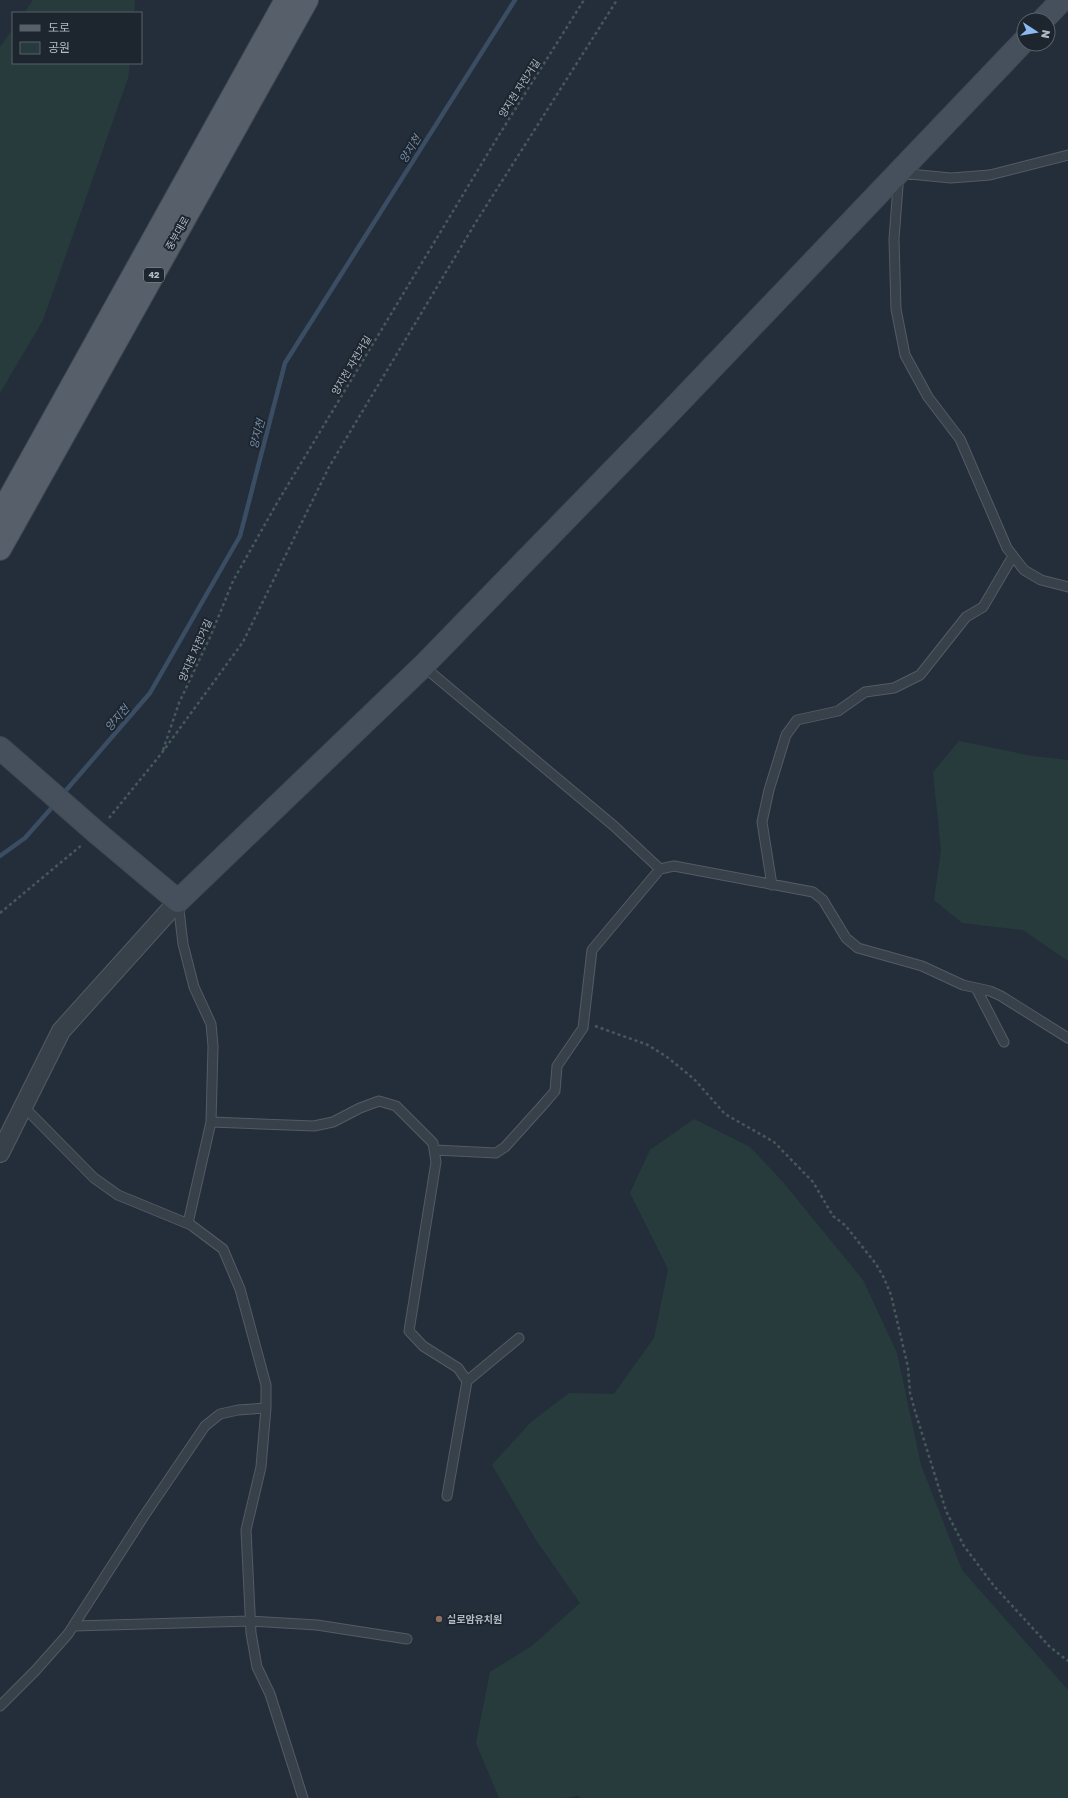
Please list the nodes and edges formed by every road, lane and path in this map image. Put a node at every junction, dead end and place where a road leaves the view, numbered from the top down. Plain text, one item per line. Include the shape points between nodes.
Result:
1 (286, 0) edge
2 (307, 0) edge
3 (584, 0) edge
4 (617, 0) edge
5 (1062, 0) edge
6 (1051, 12) edge
7 (1016, 49) edge
8 (1068, 155) edge
9 (899, 173) junction
10 (0, 516) edge
11 (0, 549) edge
12 (1013, 556) junction
13 (1068, 587) edge
14 (423, 666) junction
15 (0, 748) edge
16 (161, 754) junction
17 (93, 829) junction
18 (660, 869) junction
19 (772, 884) junction
20 (178, 901) junction
21 (0, 913) edge
22 (976, 988) junction
23 (583, 1022) junction
24 (1068, 1038) edge
25 (1004, 1042) dead end
26 (23, 1106) junction
27 (211, 1122) junction
28 (435, 1150) junction
29 (0, 1153) edge
30 (188, 1223) junction
31 (519, 1338) dead end
32 (468, 1381) junction
33 (266, 1408) junction
34 (447, 1496) dead end
35 (250, 1621) junction
36 (74, 1626) junction
37 (407, 1639) dead end
38 (1068, 1661) edge
39 (0, 1706) edge
40 (303, 1798) edge

1 - 10 main road, 중부대로 / 42
2 - 11 main road, 중부대로 / 42
3 - 16 path, 양지천 자전거길 via 499,135 277,503 233,581 179,703
4 - 16 path via 476,222 329,467 243,642
5 - 6 street
7 - 9 street
8 - 9 lane via 990,176 951,178
9 - 12 lane via 894,240 896,309 905,354 928,397 960,438 1007,548
9 - 14 street
12 - 13 lane via 1024,570 1041,580
12 - 19 lane via 983,607 966,617 920,675 894,688 864,692 838,711 797,720 786,735 762,822
14 - 18 lane via 614,826
14 - 20 street
15 - 17 street
16 - 17 path
17 - 20 street
17 - 21 path
18 - 19 lane via 674,866
18 - 23 lane via 592,950
19 - 22 lane via 813,892 823,900 846,938 858,948 922,966 963,985
20 - 26 street via 61,1031
20 - 27 lane via 182,944 194,987 211,1024
22 - 24 lane via 1001,996
22 - 25 lane
23 - 28 lane via 583,1028 557,1066 555,1091 505,1147 496,1153
23 - 38 path via 648,1045 694,1079 725,1114 774,1142 813,1182 833,1216 844,1225 876,1264 891,1295 908,1367 910,1393 946,1511 964,1546 994,1586 1050,1647
26 - 29 street
26 - 30 lane via 94,1178 118,1195
27 - 28 lane via 314,1126 333,1122 379,1101 396,1106 433,1143
27 - 30 lane
28 - 32 lane via 436,1162 409,1331 423,1346 458,1368
30 - 33 lane via 223,1249 240,1289 266,1385
31 - 32 lane
32 - 34 lane
33 - 35 lane via 261,1467 246,1530
33 - 36 lane via 220,1414 205,1426
35 - 36 lane
35 - 37 lane via 317,1625
35 - 40 lane via 257,1667 270,1694
36 - 39 lane

